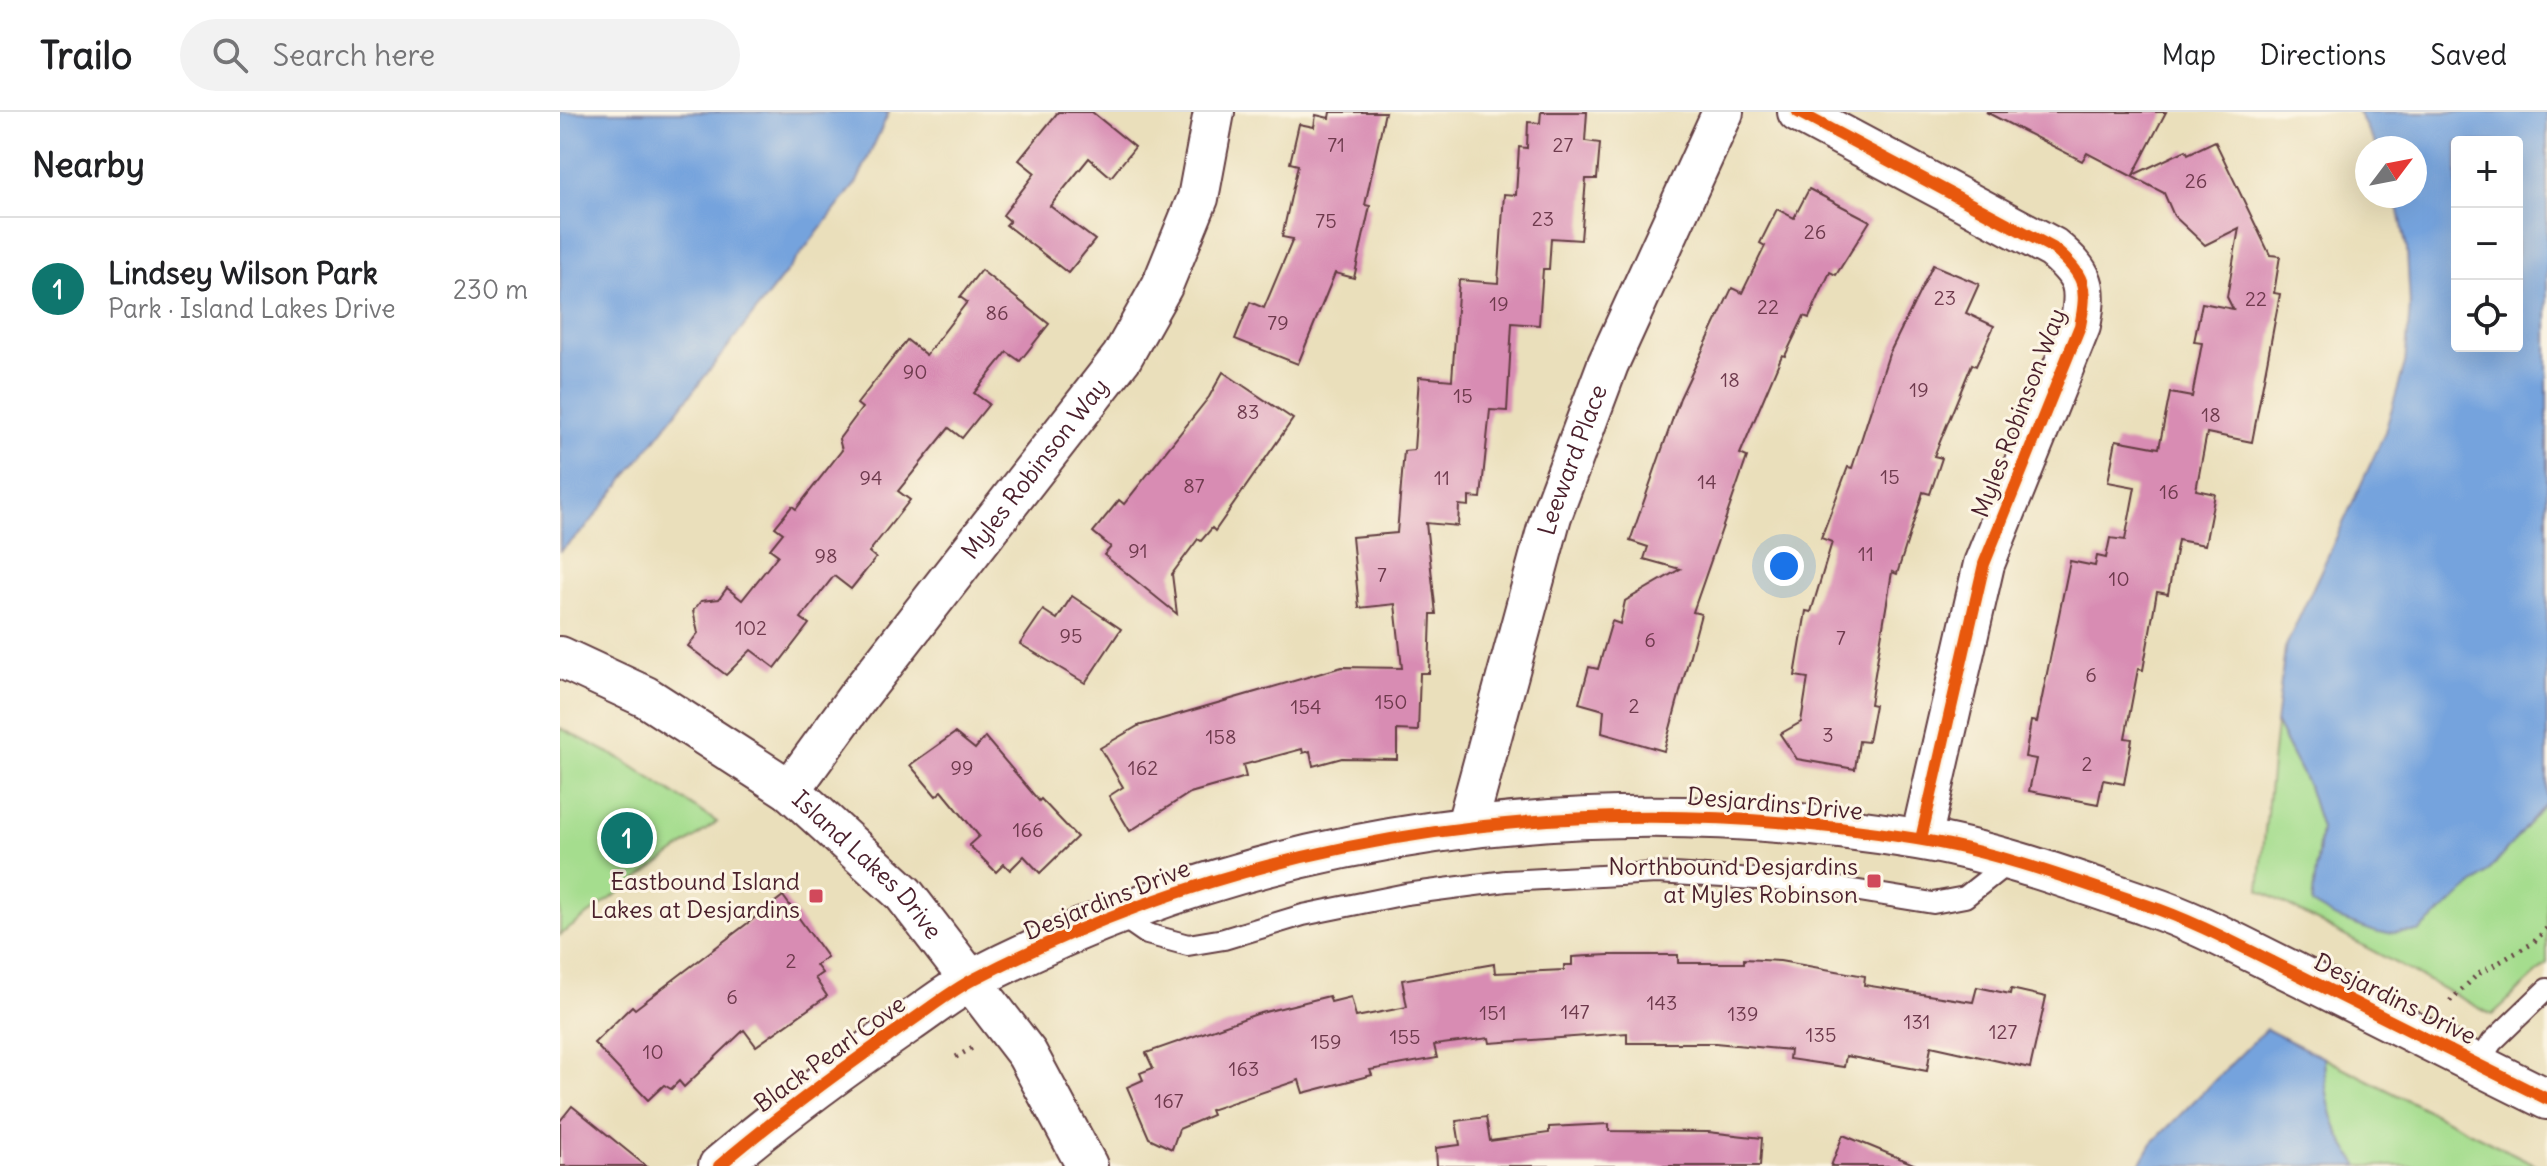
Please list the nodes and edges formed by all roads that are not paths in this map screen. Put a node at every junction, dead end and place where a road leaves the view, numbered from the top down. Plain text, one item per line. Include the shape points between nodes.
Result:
1 (1214, 112) edge
2 (1723, 112) edge
3 (1798, 112) edge
4 (560, 657) edge
5 (790, 790) junction
6 (1467, 825) junction
7 (1921, 839) junction
8 (2008, 863) junction
9 (1118, 914) junction
10 (971, 981) junction
11 (2547, 989) edge
12 (2462, 1057) junction
13 (2547, 1099) edge
14 (719, 1166) edge
15 (1087, 1166) edge

1 - 5 street, Myles Robinson Way via 1198,198 1162,286 1122,357
2 - 6 street, Leeward Place via 1608,364 1551,516
3 - 7 street, Myles Robinson Way via 2053,248 2072,264 2086,293 2080,326 1984,564
4 - 5 street, Island Lakes Drive via 646,697
5 - 10 street, Island Lakes Drive via 904,894
6 - 7 street, Desjardins Drive via 1594,815 1759,821
6 - 9 street, Desjardins Drive via 1359,842
7 - 8 street, Desjardins Drive
8 - 9 lane, Desjardins Drive via 1965,897 1933,903 1804,882 1657,873 1506,881 1406,894 1188,945 1147,934
8 - 12 street, Desjardins Drive via 2151,906
9 - 10 street, Desjardins Drive
10 - 14 street, Black Pearl Cove via 847,1066
10 - 15 street, Island Lakes Drive via 1027,1054
11 - 12 lane via 2498,1035
12 - 13 street, Desjardins Drive

